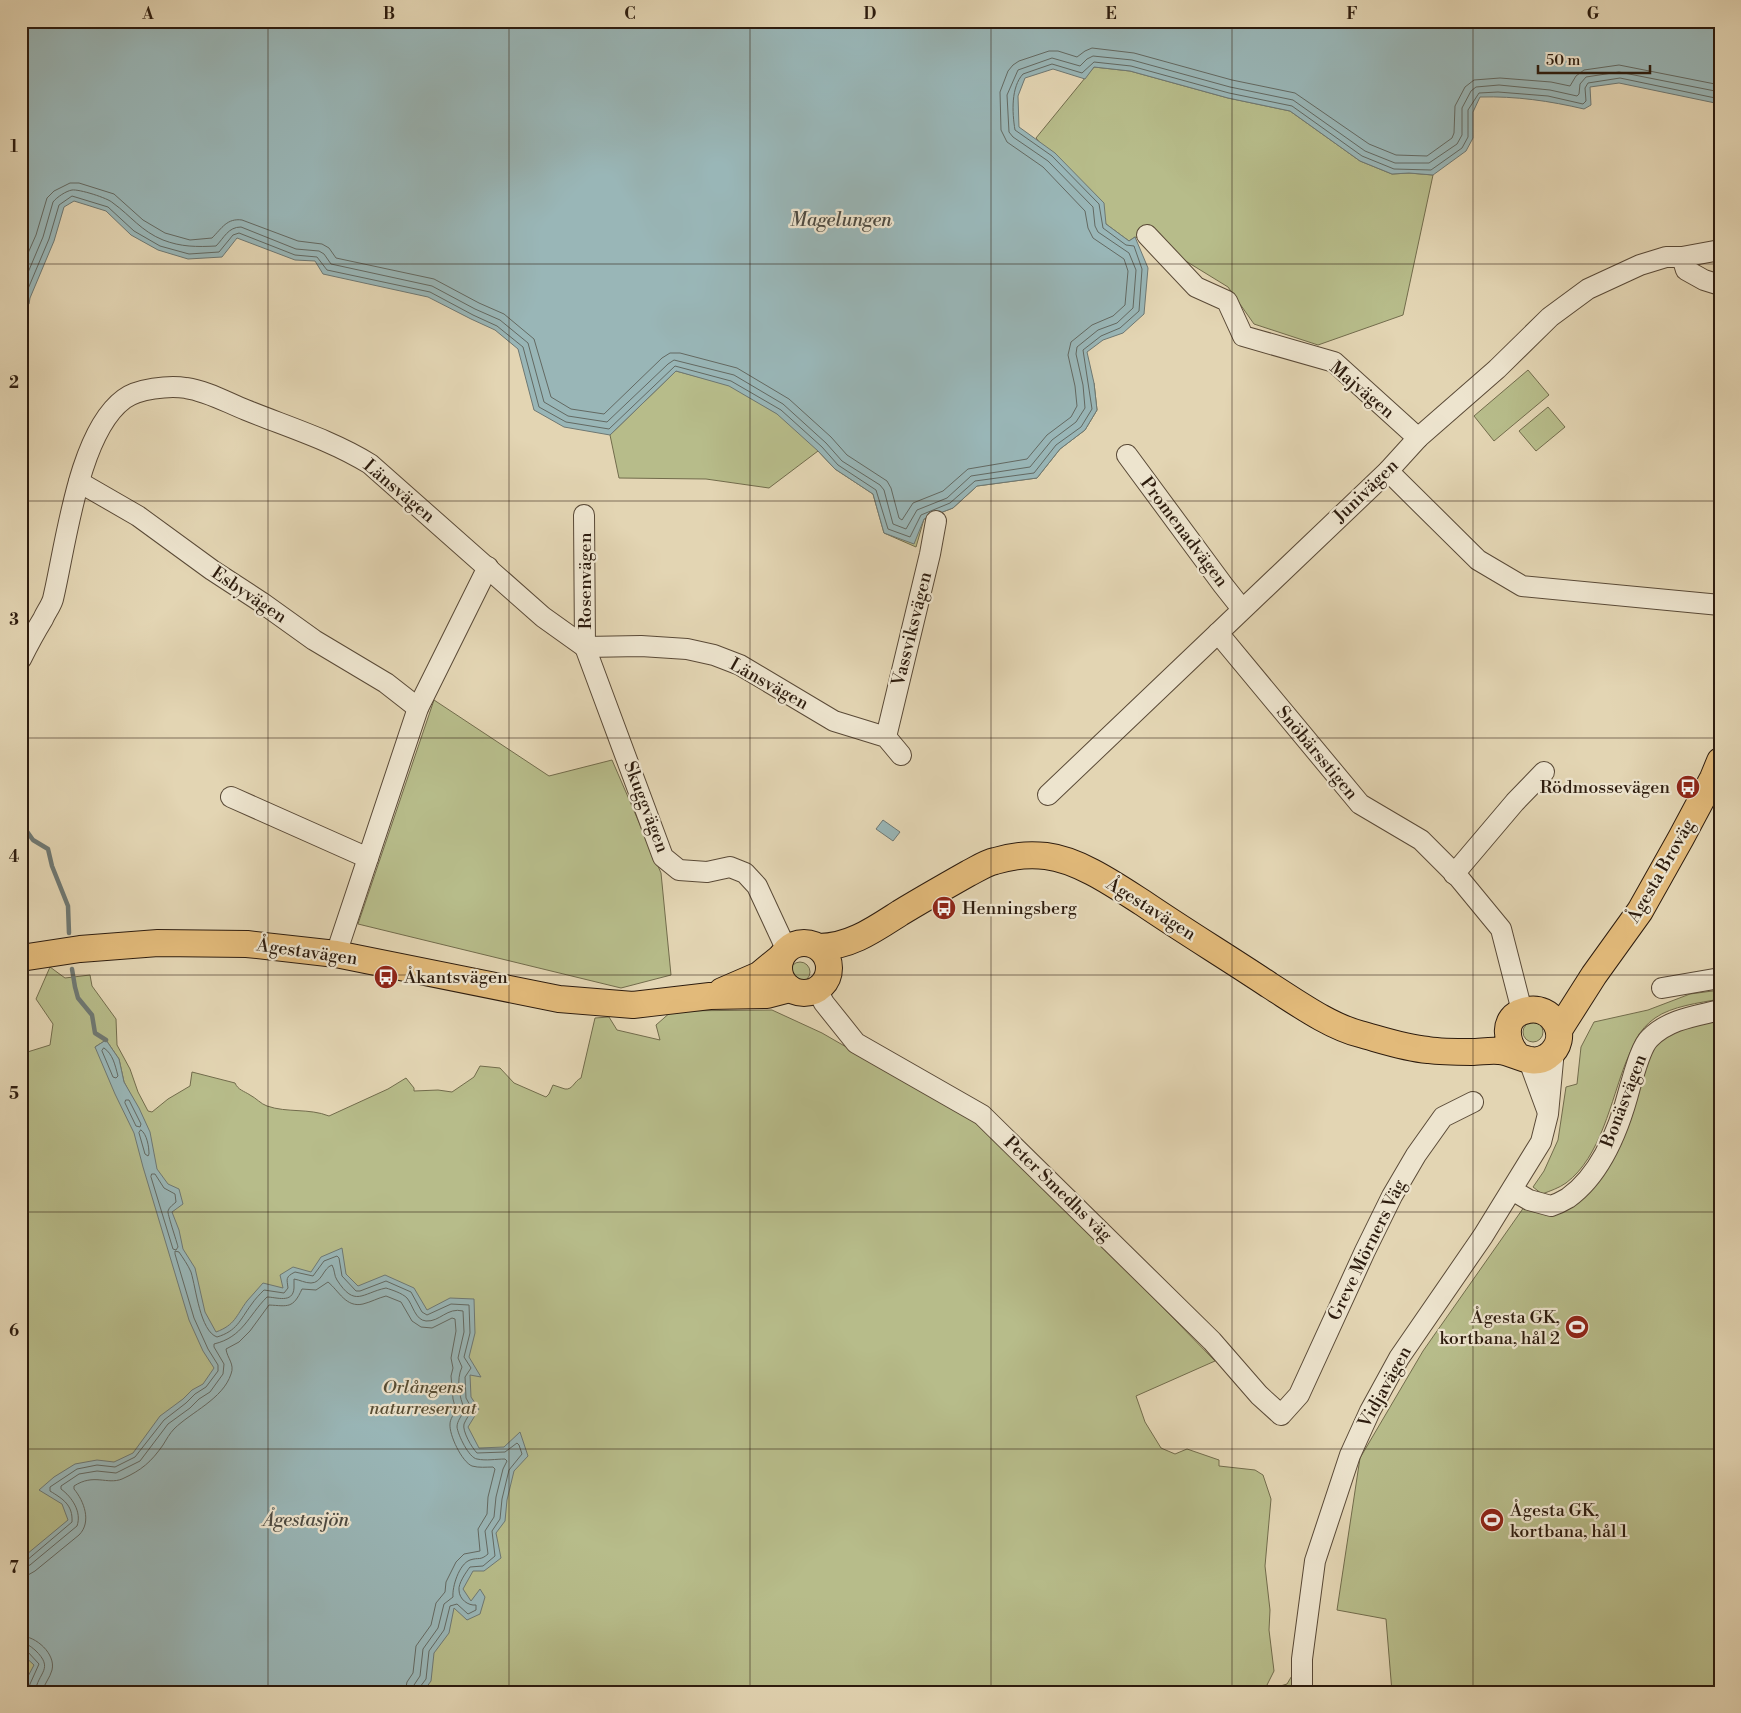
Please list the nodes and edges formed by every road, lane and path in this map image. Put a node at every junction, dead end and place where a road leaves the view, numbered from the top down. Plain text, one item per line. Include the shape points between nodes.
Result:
1 (1147, 236) dead end
2 (1720, 250) edge
3 (1682, 257) junction
4 (1720, 285) edge
5 (1418, 438) junction
6 (1127, 455) dead end
7 (1388, 471) junction
8 (80, 482) junction
9 (584, 515) dead end
10 (936, 521) dead end
11 (488, 567) junction
12 (1720, 605) edge
13 (1242, 609) junction
14 (1218, 633) junction
15 (585, 647) junction
16 (21, 659) edge
17 (418, 708) junction
18 (886, 737) junction
19 (901, 755) dead end
20 (1720, 761) edge
21 (1544, 772) dead end
22 (231, 796) dead end
23 (1048, 796) dead end
24 (368, 858) junction
25 (1454, 874) junction
26 (787, 951) junction
27 (336, 954) junction
28 (825, 957) junction
29 (21, 958) edge
30 (1594, 976) junction
31 (1720, 978) edge
32 (1662, 988) dead end
33 (790, 989) junction
34 (817, 990) junction
35 (710, 996) junction
36 (1720, 1010) edge
37 (1523, 1014) junction
38 (1557, 1040) junction
39 (1430, 1050) junction
40 (1523, 1058) junction
41 (1473, 1102) dead end
42 (1548, 1114) junction
43 (1512, 1190) junction
44 (1281, 1415) joint
45 (1302, 1692) edge

1 - 5 street, Majvägen via 1196,287 1227,301 1243,336 1334,362
2 - 3 street, Junivägen
3 - 4 street via 1686,270
3 - 5 street, Junivägen via 1666,257 1640,265 1588,289 1550,318
5 - 7 street, Junivägen
6 - 13 street, Promenadvägen
7 - 12 street via 1478,560 1522,586
7 - 13 street, Junivägen
8 - 11 street, Länsvägen via 92,443 104,419 124,399 144,390 198,390 313,435 370,464
8 - 16 street, Länsvägen via 52,601
8 - 17 street, Esbyvägen via 138,516 314,640 386,683
9 - 15 street, Rosenvägen
10 - 18 street, Vassviksvägen
11 - 15 street, Länsvägen via 543,618
11 - 17 street
13 - 14 street, Junivägen
14 - 23 street, Junivägen
14 - 25 street, Snöbärsstigen via 1360,804 1421,840
15 - 18 street, Länsvägen via 687,649 714,655 740,665 834,721
15 - 26 street, Skuggvägen via 663,857 679,870 707,872 730,867 745,873 758,886
17 - 24 street
18 - 19 street
20 - 30 main road, Ågesta Broväg via 1640,911
21 - 25 street
22 - 24 street
24 - 27 street
25 - 37 street, Snöbärsstigen via 1501,929
26 - 28 main road via 804,942 813,944
26 - 33 main road via 779,970
26 - 35 main road, Ågestavägen via 759,975
27 - 29 main road, Ågestavägen via 247,944 158,942
27 - 35 main road, Ågestavägen via 559,999 633,1005
28 - 34 main road via 827,980
28 - 39 main road, Ågestavägen via 844,962 869,933 939,889 993,861 1024,856 1054,858 1068,861 1116,886 1346,1031
30 - 37 main road, Ågesta Broväg
30 - 38 main road, Ågesta Broväg
31 - 32 street
33 - 34 main road via 807,993
33 - 35 main road, Ågestavägen via 767,995
34 - 44 street, Peter Smedhs väg via 856,1043 982,1115 1212,1341 1258,1395
36 - 43 street, Bonäsvägen via 1672,1022 1649,1038 1602,1158 1587,1180 1568,1198 1551,1206 1529,1200
37 - 38 main road via 1547,1012 1555,1020
37 - 39 main road, Ågestavägen via 1471,1039
37 - 40 main road via 1507,1032 1511,1048
38 - 40 main road via 1542,1060
38 - 42 street, Vidjavägen
39 - 40 main road, Ågestavägen via 1500,1050
40 - 42 street
41 - 44 street, Greve Mörners Väg via 1443,1117 1416,1155 1364,1251 1299,1395
42 - 43 street, Vidjavägen via 1542,1142
43 - 45 street, Vidjavägen via 1399,1358 1350,1454 1315,1561 1302,1659

